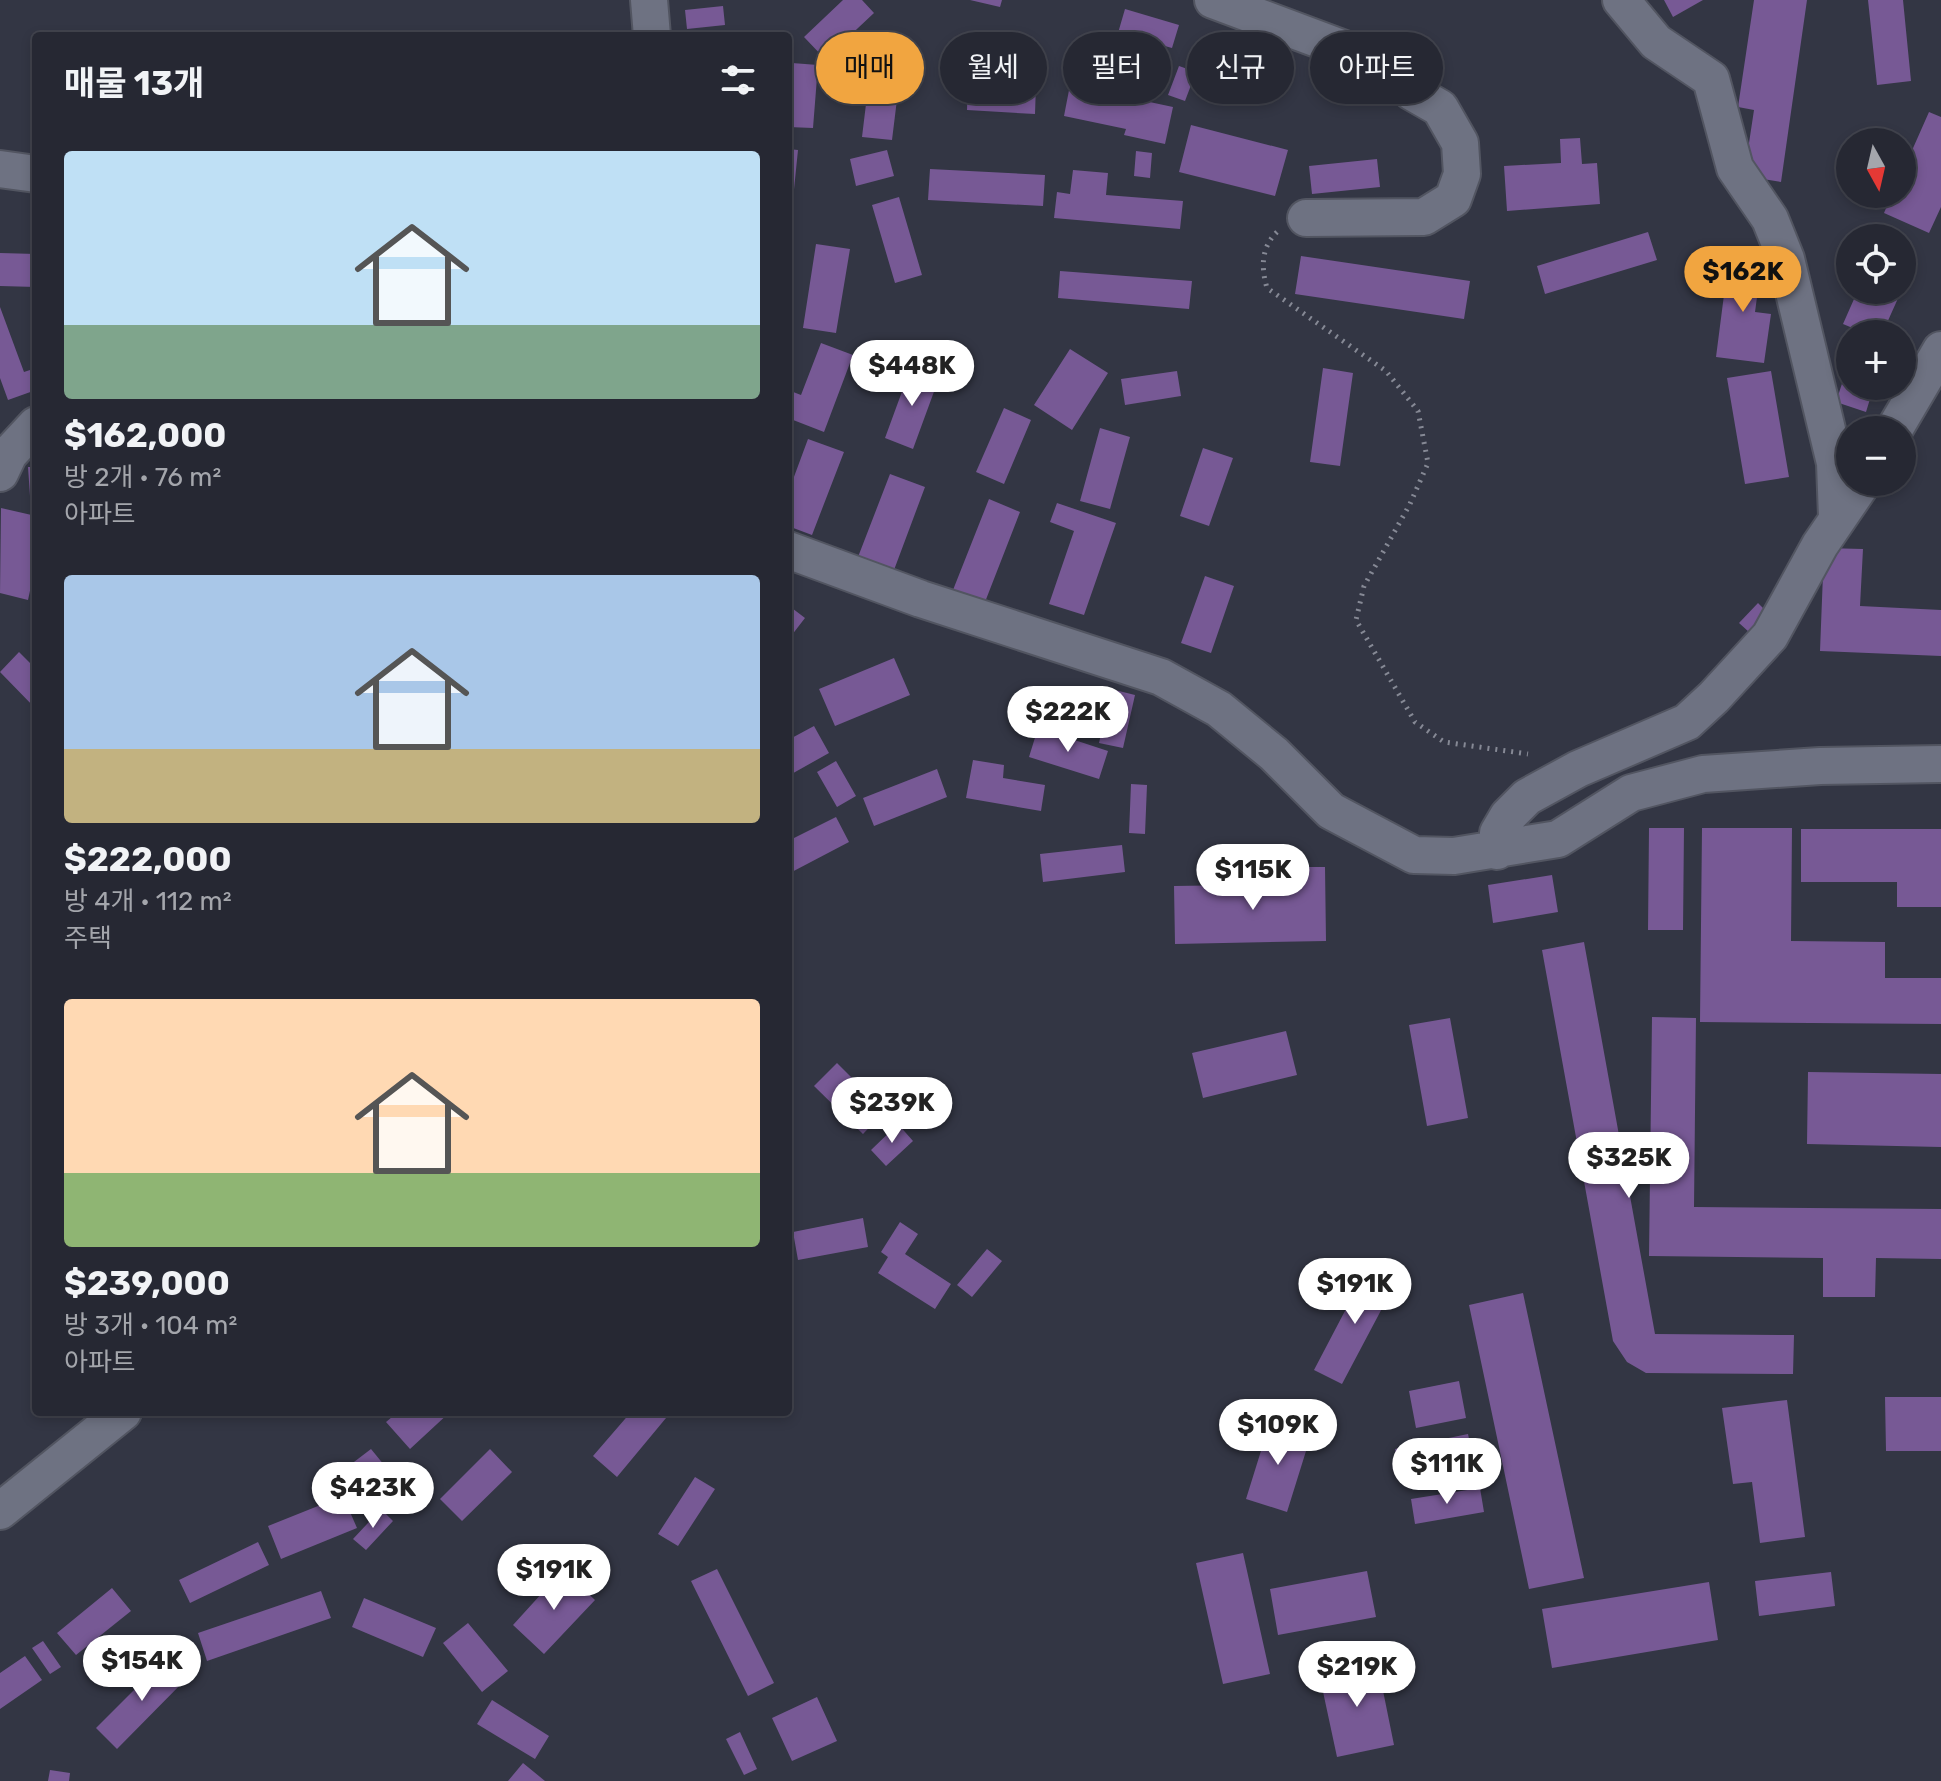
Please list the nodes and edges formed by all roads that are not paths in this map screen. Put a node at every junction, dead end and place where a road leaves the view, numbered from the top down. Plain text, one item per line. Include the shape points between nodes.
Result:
1 (649, 0) edge
2 (1213, 0) edge
3 (1621, 0) edge
4 (652, 32) edge
5 (0, 169) edge
6 (32, 173) edge
7 (1306, 218) road end
8 (1941, 350) edge
9 (1902, 416) edge
10 (32, 429) edge
11 (0, 473) edge
12 (1853, 496) edge
13 (1837, 517) junction
14 (792, 551) edge
15 (1941, 764) edge
16 (1497, 851) junction
17 (118, 1416) edge
18 (0, 1511) edge

1 - 4 street
2 - 7 street via 1371,59 1440,108 1460,143 1462,174 1453,199 1424,217
3 - 13 street via 1656,42 1711,79 1735,168 1770,219 1786,259 1835,463
5 - 6 street
8 - 9 street
10 - 11 street
12 - 13 street
13 - 16 street via 1770,636 1714,697 1687,722 1527,797 1498,833
14 - 16 street via 1161,677 1219,709 1331,811 1414,855
15 - 16 street via 1703,774 1631,793 1558,839
17 - 18 street

